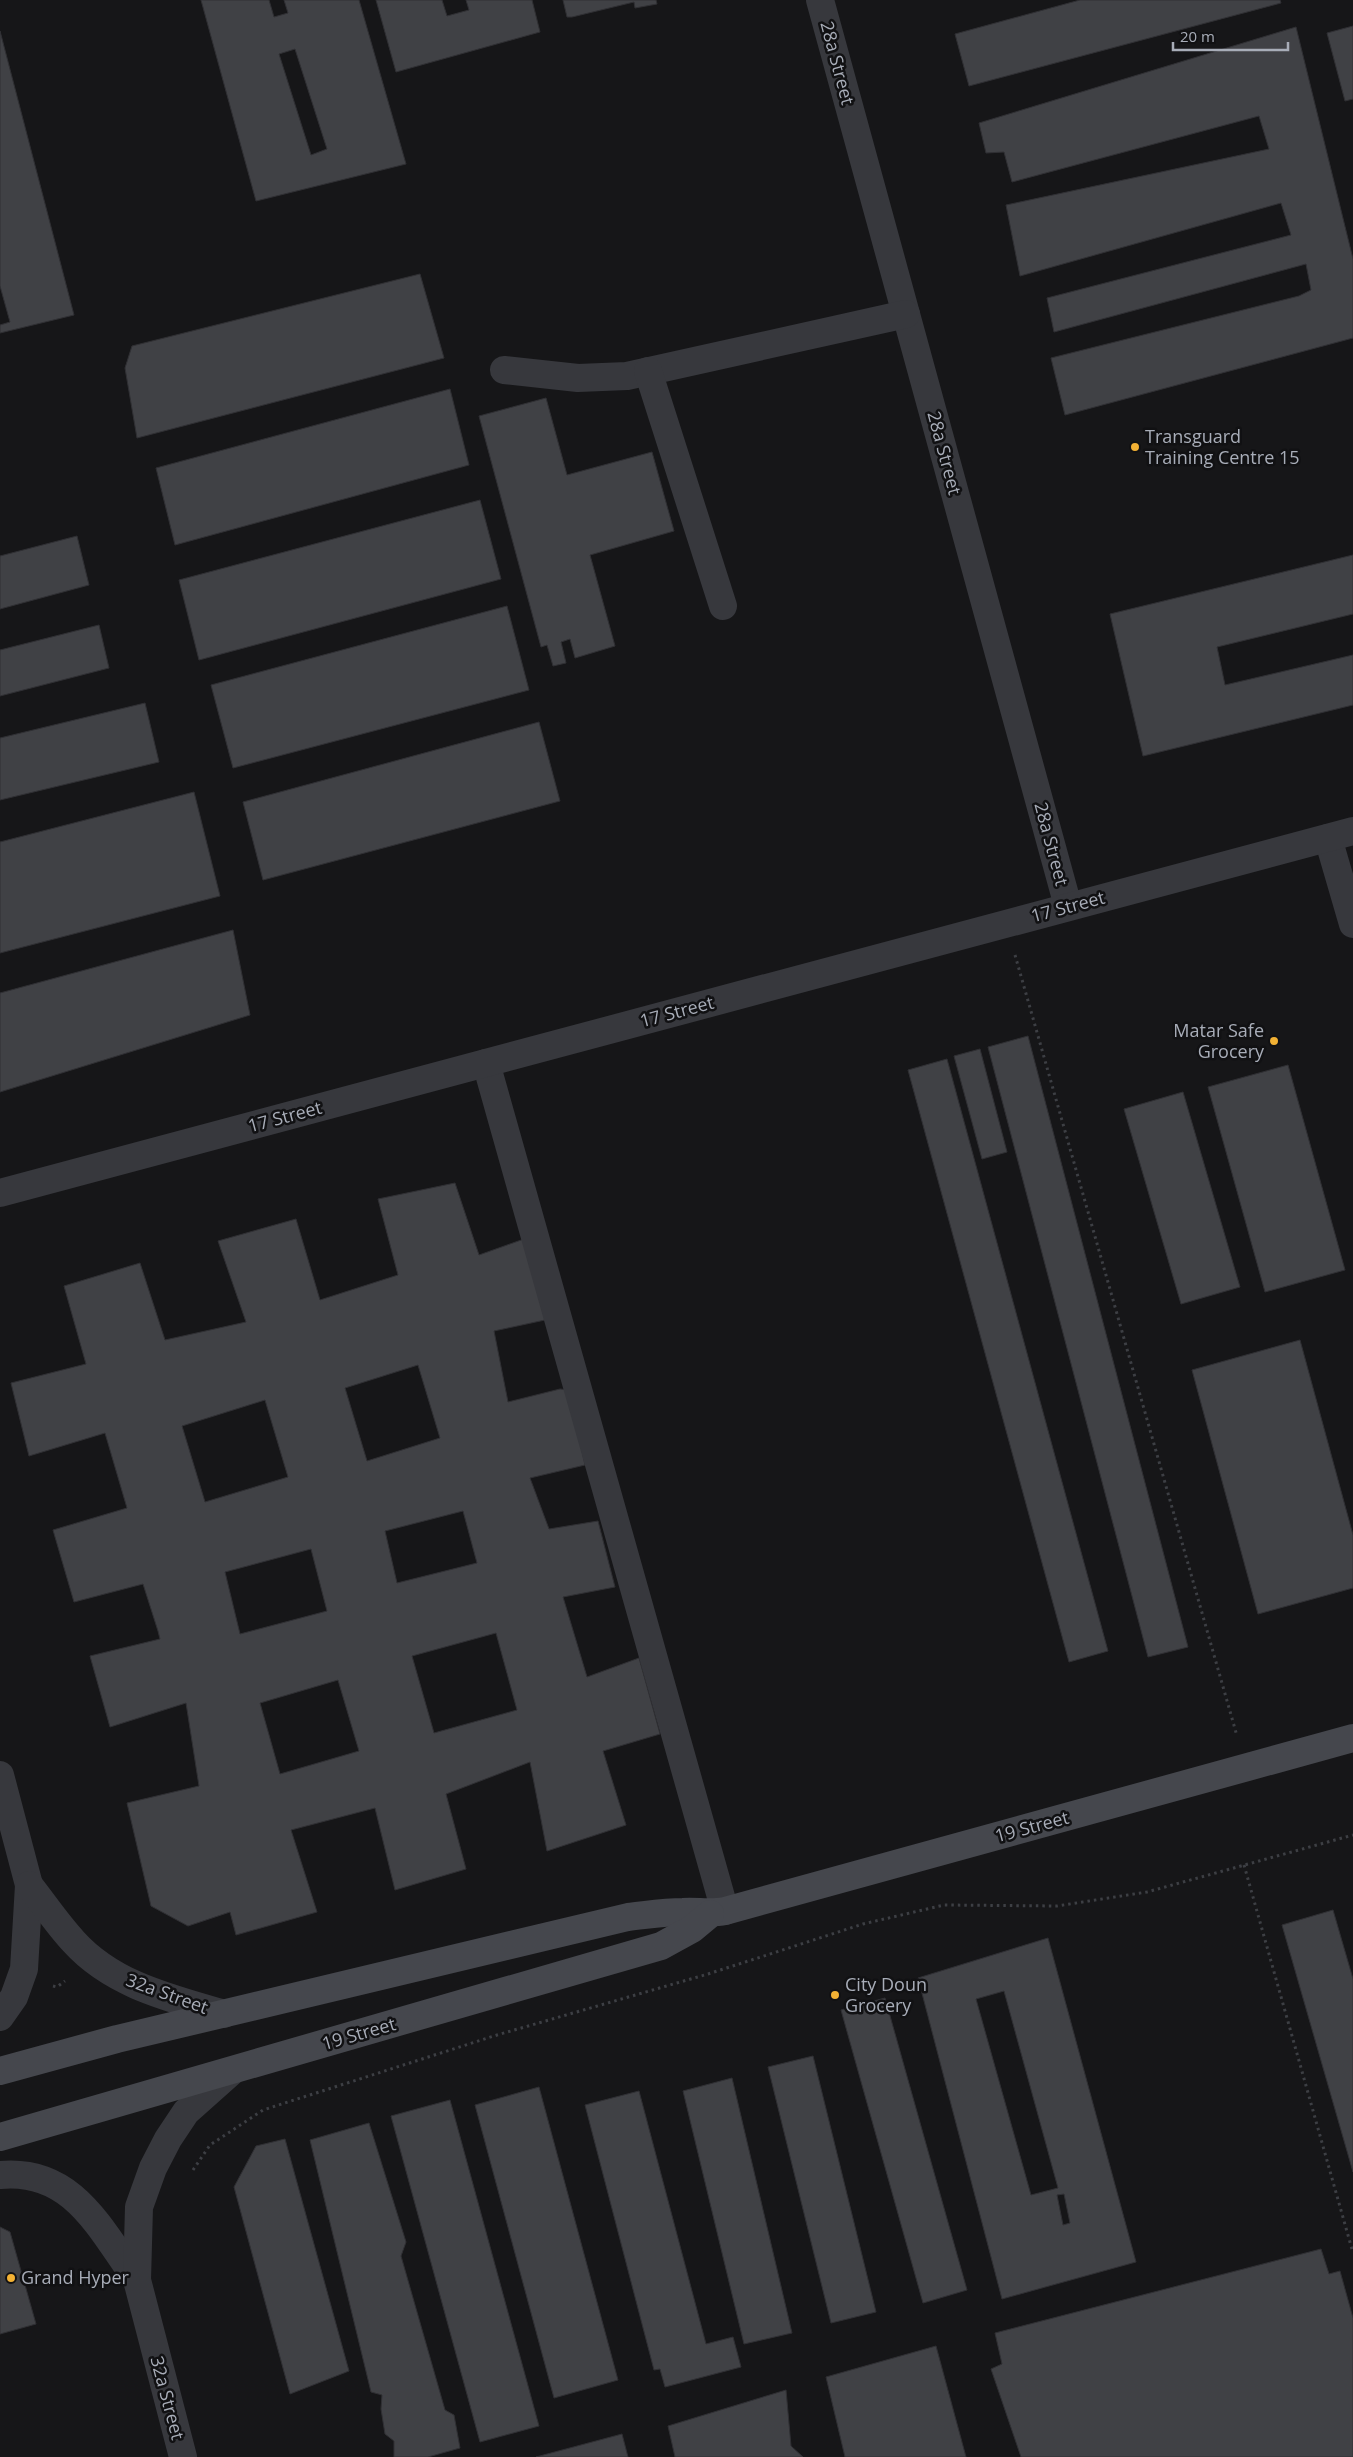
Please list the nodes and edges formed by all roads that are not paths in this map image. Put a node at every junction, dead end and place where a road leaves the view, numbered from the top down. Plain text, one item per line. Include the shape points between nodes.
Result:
1 (820, 0) edge
2 (906, 314) junction
3 (504, 370) dead end
4 (648, 371) junction
5 (724, 606) dead end
6 (1340, 834) edge
7 (1068, 906) junction
8 (1353, 924) edge
9 (486, 1063) junction
10 (0, 1193) edge
11 (1353, 1738) edge
12 (0, 1775) edge
13 (29, 1885) junction
14 (718, 1912) junction
15 (224, 2014) junction
16 (0, 2017) edge
17 (0, 2071) edge
18 (232, 2071) junction
19 (0, 2136) edge
20 (0, 2175) edge
21 (136, 2280) junction
22 (183, 2457) edge

1 - 2 street, 28a Street
2 - 4 street
2 - 7 street, 28a Street
3 - 4 street via 578,378 605,378
4 - 5 street
6 - 7 street, 17 Street
6 - 8 street
7 - 9 street, 17 Street
9 - 10 street, 17 Street
9 - 14 street
11 - 14 street, 19 Street
12 - 13 street, 32a Street
13 - 15 street, 32a Street via 75,1943 122,1979 150,1992
13 - 16 street, 32a Street via 21,1984
14 - 15 street, 19 Street via 685,1911 628,1917
14 - 18 street, 19 Street via 660,1946
15 - 17 street, 19 Street
18 - 19 street, 19 Street
18 - 21 street, 32a Street via 186,2112 168,2139 139,2208
20 - 21 street, 32a Street via 32,2176 50,2182 75,2198
21 - 22 street, 32a Street

